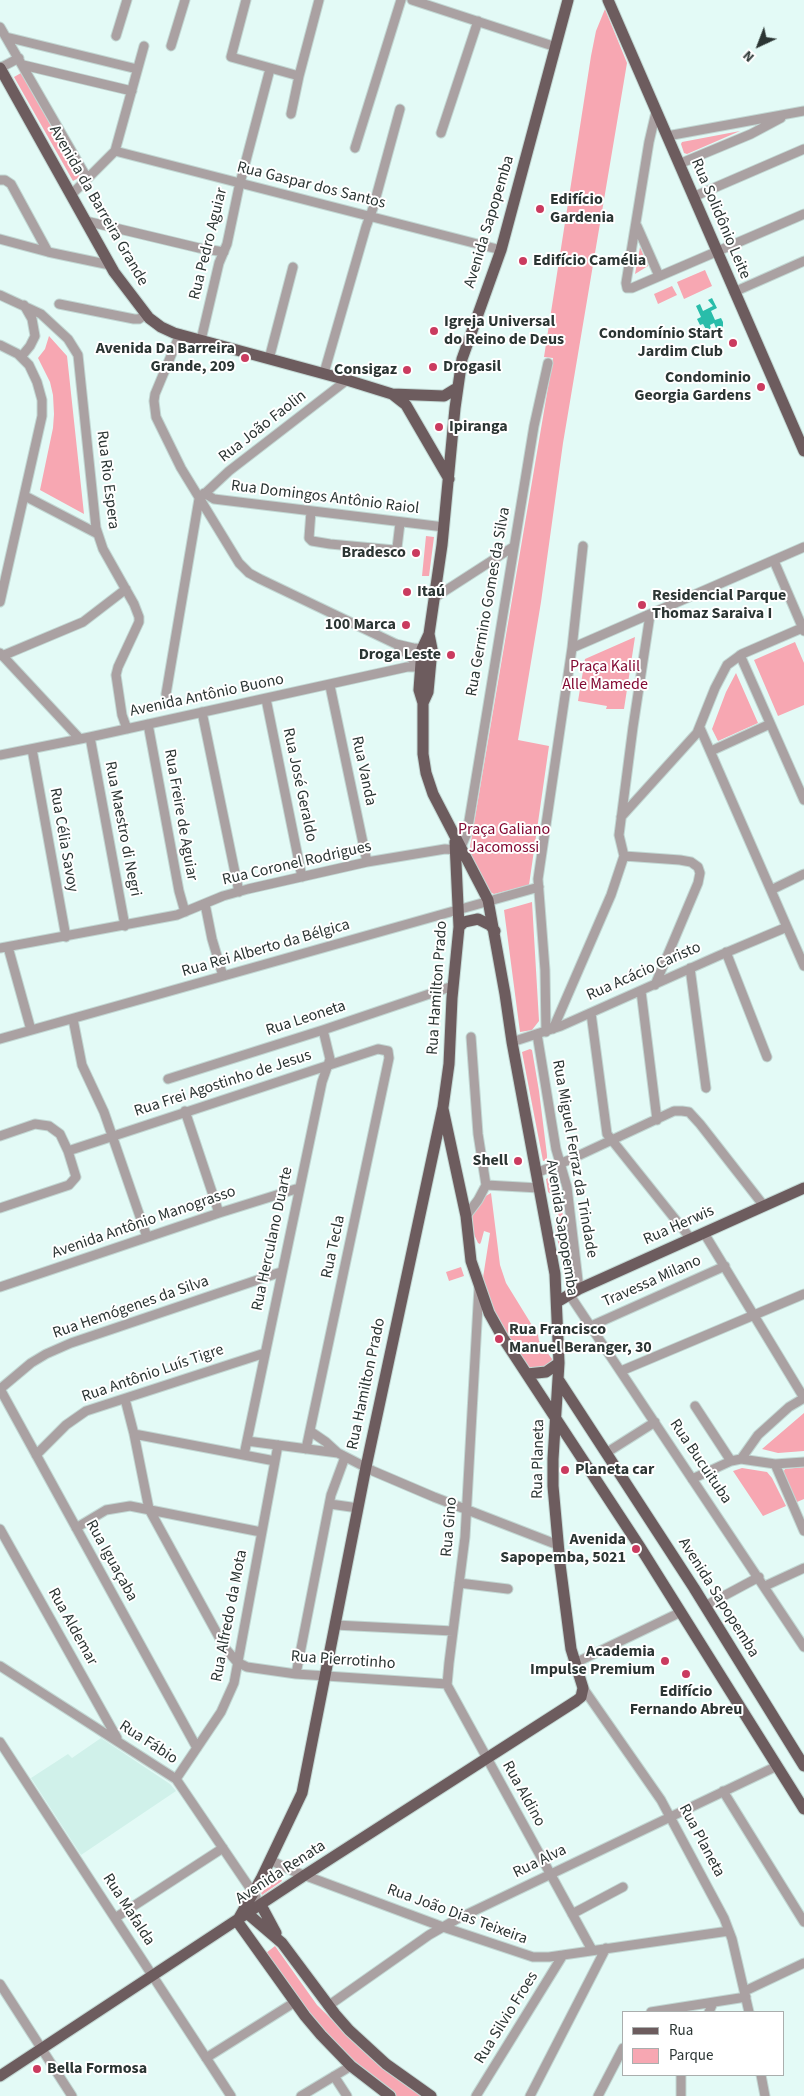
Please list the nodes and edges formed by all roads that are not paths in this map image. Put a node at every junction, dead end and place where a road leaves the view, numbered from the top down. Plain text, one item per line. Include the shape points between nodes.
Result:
1 (127, 0) edge
2 (185, 0) edge
3 (246, 0) edge
4 (319, 0) edge
5 (401, 0) edge
6 (412, 0) edge
7 (568, 0) edge
8 (608, 0) edge
9 (478, 21) junction
10 (0, 27) edge
11 (116, 36) dead end
12 (6, 37) junction
13 (144, 46) dead end
14 (171, 46) dead end
15 (556, 47) junction
16 (21, 62) junction
17 (0, 68) edge
18 (137, 69) junction
19 (270, 69) junction
20 (299, 76) junction
21 (132, 91) junction
22 (400, 109) dead end
23 (804, 111) edge
24 (656, 112) junction
25 (790, 113) junction
26 (292, 114) dead end
27 (441, 133) dead end
28 (667, 136) junction
29 (355, 148) dead end
30 (804, 149) edge
31 (115, 151) junction
32 (679, 164) junction
33 (86, 178) junction
34 (0, 180) edge
35 (240, 183) junction
36 (72, 194) junction
37 (693, 197) junction
38 (804, 214) edge
39 (370, 216) junction
40 (86, 221) junction
41 (636, 225) junction
42 (0, 239) edge
43 (501, 250) junction
44 (716, 251) junction
45 (48, 252) junction
46 (224, 252) junction
47 (804, 261) edge
48 (110, 265) junction
49 (293, 267) dead end
50 (659, 276) junction
51 (734, 292) junction
52 (0, 295) edge
53 (58, 304) dead end
54 (24, 305) junction
55 (146, 314) junction
56 (180, 334) junction
57 (201, 340) junction
58 (0, 345) edge
59 (21, 357) junction
60 (269, 358) junction
61 (548, 363) dead end
62 (324, 374) junction
63 (347, 380) junction
64 (457, 388) junction
65 (392, 394) junction
66 (416, 395) junction
67 (444, 396) junction
68 (455, 408) junction
69 (409, 410) junction
70 (804, 450) edge
71 (451, 454) junction
72 (435, 456) junction
73 (449, 479) junction
74 (25, 496) junction
75 (202, 496) junction
76 (311, 511) junction
77 (400, 523) junction
78 (444, 527) junction
79 (98, 534) junction
80 (583, 546) dead end
81 (513, 547) junction
82 (804, 547) edge
83 (774, 561) junction
84 (126, 589) junction
85 (434, 598) junction
86 (0, 602) edge
87 (650, 615) junction
88 (803, 629) edge
89 (396, 644) junction
90 (572, 648) junction
91 (427, 649) junction
92 (1, 654) edge
93 (740, 656) junction
94 (425, 667) junction
95 (330, 686) junction
96 (166, 694) dead end
97 (266, 699) junction
98 (202, 712) junction
99 (148, 724) junction
100 (770, 724) junction
101 (700, 728) junction
102 (126, 729) junction
103 (90, 737) junction
104 (80, 739) junction
105 (32, 748) junction
106 (711, 751) junction
107 (0, 755) edge
108 (804, 800) edge
109 (621, 817) junction
110 (461, 851) junction
111 (624, 856) junction
112 (367, 862) junction
113 (804, 874) edge
114 (302, 877) junction
115 (539, 887) junction
116 (771, 890) junction
117 (239, 892) junction
118 (488, 900) junction
119 (205, 904) junction
120 (459, 911) junction
121 (185, 912) junction
122 (125, 926) junction
123 (459, 927) junction
124 (787, 927) junction
125 (495, 931) junction
126 (66, 937) junction
127 (4, 948) edge
128 (726, 952) junction
129 (804, 966) edge
130 (690, 968) junction
131 (223, 976) junction
132 (655, 984) junction
133 (453, 986) junction
134 (640, 991) junction
135 (591, 1012) junction
136 (73, 1019) junction
137 (31, 1030) junction
138 (323, 1030) junction
139 (545, 1032) junction
140 (471, 1036) dead end
141 (0, 1038) edge
142 (512, 1042) junction
143 (388, 1051) joint
144 (766, 1056) dead end
145 (328, 1065) junction
146 (168, 1079) dead end
147 (706, 1088) dead end
148 (443, 1107) junction
149 (186, 1111) junction
150 (657, 1120) junction
151 (0, 1136) edge
152 (113, 1136) junction
153 (612, 1141) junction
154 (68, 1150) junction
155 (560, 1163) junction
156 (536, 1173) junction
157 (486, 1185) junction
158 (299, 1188) junction
159 (539, 1188) junction
160 (804, 1188) edge
161 (764, 1206) junction
162 (0, 1208) edge
163 (219, 1213) junction
164 (466, 1216) junction
165 (704, 1233) junction
166 (147, 1237) junction
167 (691, 1239) junction
168 (725, 1266) junction
169 (281, 1272) junction
170 (0, 1287) edge
171 (479, 1287) junction
172 (566, 1294) junction
173 (804, 1294) edge
174 (756, 1315) junction
175 (591, 1326) junction
176 (264, 1353) junction
177 (559, 1363) junction
178 (621, 1371) junction
179 (527, 1374) junction
180 (558, 1379) junction
181 (0, 1389) edge
182 (125, 1398) junction
183 (804, 1398) edge
184 (695, 1406) dead end
185 (556, 1417) junction
186 (655, 1422) junction
187 (310, 1431) junction
188 (560, 1433) junction
189 (134, 1434) junction
190 (247, 1441) junction
191 (278, 1445) junction
192 (306, 1449) junction
193 (606, 1453) junction
194 (36, 1455) junction
195 (244, 1455) junction
196 (342, 1455) junction
197 (736, 1460) junction
198 (275, 1461) junction
199 (804, 1462) edge
200 (775, 1464) junction
201 (366, 1467) junction
202 (692, 1479) junction
203 (330, 1504) junction
204 (358, 1508) junction
205 (149, 1509) junction
206 (467, 1510) junction
207 (76, 1528) junction
208 (0, 1529) edge
209 (804, 1531) edge
210 (261, 1532) junction
211 (558, 1545) junction
212 (804, 1568) edge
213 (759, 1577) junction
214 (459, 1583) junction
215 (764, 1586) junction
216 (508, 1589) dead end
217 (705, 1606) junction
218 (681, 1612) junction
219 (335, 1625) junction
220 (453, 1631) junction
221 (804, 1647) edge
222 (238, 1662) junction
223 (575, 1663) junction
224 (0, 1666) edge
225 (296, 1674) junction
226 (325, 1676) junction
227 (447, 1684) junction
228 (585, 1695) junction
229 (118, 1740) junction
230 (0, 1742) edge
231 (197, 1748) junction
232 (800, 1752) edge
233 (486, 1759) junction
234 (777, 1766) junction
235 (804, 1766) edge
236 (176, 1779) junction
237 (723, 1791) junction
238 (804, 1809) edge
239 (670, 1816) junction
240 (223, 1848) junction
241 (270, 1860) junction
242 (550, 1874) junction
243 (305, 1876) junction
244 (623, 1887) dead end
245 (253, 1893) junction
246 (261, 1905) junction
247 (248, 1914) junction
248 (572, 1914) junction
249 (115, 1918) junction
250 (237, 1921) junction
251 (804, 1922) edge
252 (443, 1927) junction
253 (729, 1931) junction
254 (282, 1944) junction
255 (606, 1948) junction
256 (592, 1950) junction
257 (261, 1955) junction
258 (563, 1955) junction
259 (804, 1963) edge
260 (153, 1976) junction
261 (0, 1984) edge
262 (745, 1994) junction
263 (295, 2002) junction
264 (713, 2003) junction
265 (328, 2006) junction
266 (658, 2011) edge
267 (709, 2011) edge
268 (748, 2011) edge
269 (42, 2049) junction
270 (622, 2050) edge
271 (206, 2058) junction
272 (351, 2066) junction
273 (0, 2076) edge
274 (334, 2076) junction
275 (681, 2076) edge
276 (761, 2076) edge
277 (72, 2096) edge
278 (231, 2096) edge
279 (301, 2096) edge
280 (347, 2096) edge
281 (390, 2096) edge
282 (431, 2096) edge
283 (476, 2096) edge
284 (530, 2096) edge
285 (598, 2096) edge
286 (681, 2096) edge
287 (765, 2096) edge

1 - 11 street
2 - 14 street
3 - 19 street via 231,56
4 - 20 street
5 - 29 street
6 - 9 street
7 - 15 main road, Avenida Sapopemba
8 - 24 main road, Rua Solidônio Leite
9 - 15 street
9 - 27 street
10 - 12 street, Avenida da Barreira Grande
12 - 16 street, Avenida da Barreira Grande
12 - 18 street
13 - 18 street
15 - 43 main road, Avenida Sapopemba
16 - 17 street
16 - 21 street
16 - 33 street, Avenida da Barreira Grande
17 - 36 main road, Avenida da Barreira Grande
18 - 21 street
19 - 20 street
19 - 35 street, Rua Pedro Aguiar
20 - 26 street
21 - 31 street
22 - 39 street
23 - 25 street
24 - 28 main road, Rua Solidônio Leite
24 - 41 street
25 - 28 street
25 - 32 street via 751,134
28 - 32 main road, Rua Solidônio Leite
30 - 37 street
31 - 33 street
31 - 35 street, Rua Gaspar dos Santos
32 - 37 main road, Rua Solidônio Leite
33 - 36 street
34 - 45 street via 11,184
35 - 39 street, Rua Gaspar dos Santos
35 - 46 street, Rua Pedro Aguiar
36 - 40 main road, Avenida da Barreira Grande
37 - 44 main road, Rua Solidônio Leite
38 - 44 street
39 - 43 street, Rua Gaspar dos Santos
39 - 62 street
40 - 46 street
40 - 48 main road, Avenida da Barreira Grande
41 - 50 street
41 - 50 street via 627,288
42 - 45 street
43 - 64 main road, Avenida Sapopemba via 464,352
44 - 50 street
44 - 51 main road, Rua Solidônio Leite
45 - 48 street
46 - 57 street, Rua Pedro Aguiar
47 - 51 street
48 - 55 main road, Avenida da Barreira Grande
49 - 60 street
51 - 70 main road, Rua Solidônio Leite
52 - 54 street, Rua Rio Espera
53 - 55 street via 134,319
54 - 59 street via 32,320 35,336
54 - 79 street, Rua Rio Espera via 53,324 75,347 78,355
55 - 56 main road, Avenida da Barreira Grande via 161,327
56 - 57 main road, Avenida da Barreira Grande
56 - 75 street via 155,394 154,408 177,460
57 - 60 main road, Avenida da Barreira Grande
58 - 59 street
59 - 74 street via 38,382 42,400 42,416
60 - 62 main road, Avenida da Barreira Grande
61 - 81 street, Rua Germino Gomes da Silva
62 - 63 main road, Avenida da Barreira Grande
63 - 65 main road, Avenida da Barreira Grande
63 - 75 street, Rua João Faolin via 229,471
64 - 67 main road
64 - 68 main road, Avenida Sapopemba
65 - 66 main road, Avenida da Barreira Grande
65 - 69 main road, Avenida da Barreira Grande
66 - 67 main road, Avenida da Barreira Grande
66 - 69 main road via 410,401
67 - 68 main road
68 - 71 main road, Avenida Sapopemba
69 - 72 main road, Avenida da Barreira Grande
71 - 72 main road via 443,458
71 - 73 main road, Avenida Sapopemba
72 - 73 main road, Avenida da Barreira Grande
73 - 78 main road, Avenida Sapopemba
74 - 79 street
74 - 86 street
75 - 76 street, Rua Domingos Antônio Raiol
75 - 89 street via 240,563 250,573
75 - 96 street
76 - 77 street, Rua Domingos Antônio Raiol
76 - 77 street via 309,538 330,544 394,550
77 - 78 street, Rua Domingos Antônio Raiol
78 - 85 main road, Avenida Sapopemba
79 - 84 street, Rua Rio Espera via 103,550
80 - 90 street, Rua Miguel Ferraz da Trindade
81 - 85 street
81 - 110 street, Rua Germino Gomes da Silva via 467,832
82 - 83 street
83 - 87 street
83 - 88 street
84 - 92 street via 83,622
84 - 102 street, Rua Rio Espera via 139,622 116,675
85 - 91 main road, Avenida Sapopemba
87 - 90 street
87 - 109 street
88 - 93 street
89 - 91 street
89 - 94 street
90 - 115 street, Rua Miguel Ferraz da Trindade
91 - 94 main road, Avenida Sapopemba
92 - 104 street
93 - 100 street
93 - 101 street via 721,674
94 - 95 street, Avenida Antônio Buono via 407,667
94 - 110 main road, Avenida Sapopemba via 419,690 423,703 426,774
95 - 97 street, Avenida Antônio Buono
95 - 112 street, Rua Vanda
97 - 98 street, Avenida Antônio Buono
97 - 114 street, Rua José Geraldo
98 - 99 street, Avenida Antônio Buono
98 - 117 street
99 - 102 street, Avenida Antônio Buono
99 - 121 street, Rua Freire de Aguiar via 178,891
100 - 106 street
100 - 108 street
101 - 106 street
101 - 109 street
102 - 103 street, Avenida Antônio Buono
103 - 104 street, Avenida Antônio Buono
103 - 122 street, Rua Maestro di Negri
104 - 105 street, Avenida Antônio Buono
105 - 107 street, Avenida Antônio Buono
105 - 126 street, Rua Célia Savoy
106 - 116 street
109 - 111 street via 619,835
110 - 112 street, Rua Coronel Rodrigues via 445,849
110 - 118 main road, Avenida Sapopemba
110 - 120 main road, Rua Hamilton Prado
111 - 132 street via 690,862 698,867 700,873
111 - 139 street via 611,895
112 - 114 street, Rua Coronel Rodrigues
113 - 116 street
114 - 117 street, Rua Coronel Rodrigues
115 - 118 street, Rua Rei Alberto da Bélgica
115 - 139 street, Rua Miguel Ferraz da Trindade via 545,970
116 - 124 street
117 - 119 street, Rua Coronel Rodrigues
118 - 120 street, Rua Rei Alberto da Bélgica
118 - 125 main road, Avenida Sapopemba
119 - 121 street, Rua Coronel Rodrigues
119 - 131 street
120 - 123 main road, Rua Hamilton Prado
120 - 131 street, Rua Rei Alberto da Bélgica
121 - 122 street, Rua Coronel Rodrigues
122 - 126 street, Rua Coronel Rodrigues
123 - 125 main road via 464,922 478,919
123 - 133 main road, Rua Hamilton Prado
124 - 128 street, Rua Acácio Caristo
124 - 129 street
125 - 142 main road, Avenida Sapopemba
126 - 127 street, Rua Coronel Rodrigues
127 - 137 street
128 - 130 street, Rua Acácio Caristo
128 - 144 street
130 - 132 street, Rua Acácio Caristo
130 - 147 street
131 - 136 street, Rua Rei Alberto da Bélgica
132 - 134 street, Rua Acácio Caristo
133 - 138 street, Rua Leoneta
133 - 148 main road, Rua Hamilton Prado
134 - 135 street, Rua Acácio Caristo
134 - 150 street
135 - 139 street, Rua Acácio Caristo
135 - 153 street via 606,1129
136 - 137 street, Rua Rei Alberto da Bélgica
136 - 152 street via 82,1065
137 - 141 street, Rua Rei Alberto da Bélgica
138 - 145 street, Rua Herculano Duarte via 330,1056
138 - 146 street, Rua Leoneta
139 - 142 street, Rua Acácio Caristo
139 - 155 street, Rua Miguel Ferraz da Trindade
140 - 157 street via 478,1134
142 - 156 main road, Avenida Sapopemba
143 - 145 street, Rua Frei Agostinho de Jesus via 378,1049
143 - 187 street, Rua Tecla
145 - 149 street, Rua Frei Agostinho de Jesus
145 - 158 street, Rua Herculano Duarte
148 - 164 main road
148 - 201 main road, Rua Hamilton Prado
149 - 152 street, Rua Frei Agostinho de Jesus
149 - 163 street
150 - 153 street
150 - 161 street via 674,1111 688,1112
151 - 154 street via 35,1124 50,1126 60,1134
152 - 154 street, Rua Frei Agostinho de Jesus
152 - 166 street
153 - 155 street
153 - 167 street
154 - 162 street via 76,1177 72,1183
155 - 156 street
155 - 172 street, Rua Miguel Ferraz da Trindade via 567,1188
156 - 159 main road, Avenida Sapopemba
157 - 159 street
157 - 164 street
158 - 163 street, Avenida Antônio Manograsso
158 - 169 street, Rua Herculano Duarte
159 - 172 main road, Avenida Sapopemba via 555,1274
160 - 161 main road, Rua Herwis
161 - 165 main road, Rua Herwis
163 - 166 street, Avenida Antônio Manograsso
164 - 171 main road via 470,1261
165 - 167 main road, Rua Herwis
165 - 168 street
166 - 170 street, Avenida Antônio Manograsso
167 - 172 main road, Rua Herwis
168 - 174 street
168 - 175 street, Travessa Milano
169 - 176 street, Rua Herculano Duarte
169 - 181 street, Rua Hemógenes da Silva via 71,1343 46,1354
171 - 179 main road via 489,1313
171 - 206 street, Rua Gino
172 - 175 street, Rua Bucuituba
172 - 177 main road, Avenida Sapopemba
173 - 174 street
174 - 178 street
174 - 183 street
175 - 178 street, Rua Bucuituba
176 - 182 street, Rua Antônio Luís Tigre
176 - 190 street, Rua Herculano Duarte
177 - 179 main road via 546,1372
177 - 180 main road, Avenida Sapopemba
178 - 186 street, Rua Bucuituba
179 - 185 main road
180 - 185 main road, Rua Planeta
180 - 193 main road, Avenida Sapopemba
181 - 194 street, Rua Iguaçaba
182 - 189 street
182 - 194 street, Rua Antônio Luís Tigre via 86,1411 66,1425
183 - 197 street via 782,1413
184 - 197 street
185 - 188 main road
186 - 193 street
186 - 202 street, Rua Bucuituba
187 - 192 street, Rua Tecla
187 - 196 street
188 - 211 main road, Rua Planeta via 553,1486
188 - 218 main road
189 - 195 street
189 - 205 street
190 - 191 street
190 - 195 street, Rua Herculano Duarte
191 - 192 street
191 - 198 street, Rua Alfredo da Mota
192 - 196 street
193 - 217 main road, Avenida Sapopemba
194 - 207 street, Rua Iguaçaba
195 - 198 street
196 - 201 street
196 - 203 street
197 - 200 street
197 - 202 street
198 - 210 street, Rua Alfredo da Mota
199 - 200 street
200 - 209 street
201 - 204 main road, Rua Hamilton Prado
201 - 206 street
202 - 213 street, Rua Bucuituba
203 - 204 street
203 - 225 street
204 - 219 main road, Rua Hamilton Prado
205 - 207 street via 130,1506 106,1510
205 - 210 street
205 - 222 street via 225,1648
206 - 211 street
206 - 214 street, Rua Gino
207 - 231 street, Rua Iguaçaba
208 - 229 street, Rua Aldemar
210 - 222 street, Rua Alfredo da Mota
211 - 223 main road, Rua Planeta
212 - 215 street
213 - 215 street, Rua Bucuituba
213 - 217 street
214 - 216 street
214 - 220 street, Rua Gino
215 - 221 street, Rua Bucuituba
217 - 232 main road, Avenida Sapopemba
218 - 223 street
218 - 234 main road
219 - 220 street
219 - 226 main road, Rua Hamilton Prado
220 - 227 street, Rua Gino
222 - 225 street, Rua Pierrotinho via 247,1667
222 - 231 street, Rua Alfredo da Mota via 228,1699
223 - 228 main road, Rua Planeta
224 - 229 street, Rua Fábio
225 - 226 street, Rua Pierrotinho
226 - 227 street, Rua Pierrotinho
226 - 241 main road, Rua Hamilton Prado via 302,1793
227 - 233 street
228 - 233 main road, Avenida Renata
228 - 239 street, Rua Planeta
229 - 236 street, Rua Fábio
230 - 249 street, Rua Mafalda
231 - 236 street, Rua Alfredo da Mota
232 - 235 main road, Avenida Sapopemba
233 - 242 street, Rua Aldino
233 - 243 main road, Avenida Renata
234 - 237 street, Rua Alva
234 - 238 main road
236 - 240 street, Rua Fábio
237 - 239 street, Rua Alva
237 - 251 street
239 - 242 street, Rua Alva
239 - 253 street, Rua Planeta
240 - 245 street, Rua Fábio
240 - 249 street
241 - 243 street, Rua João Dias Teixeira
241 - 245 main road, Rua Hamilton Prado
242 - 248 street, Rua Aldino
242 - 252 street, Rua Alva
243 - 246 main road, Avenida Renata
243 - 252 street, Rua João Dias Teixeira
244 - 248 street
245 - 246 street, Rua Fábio
245 - 250 main road, Rua Hamilton Prado
246 - 247 main road, Avenida Renata
246 - 254 main road
247 - 250 main road, Avenida Renata
247 - 254 main road
248 - 256 street, Rua Aldino
249 - 260 street, Rua Mafalda
250 - 257 main road
250 - 260 main road, Avenida Renata
252 - 258 street, Rua João Dias Teixeira via 533,1957
252 - 265 street, Rua Alva
253 - 255 street, Rua João Dias Teixeira
253 - 262 street, Rua Planeta
254 - 257 main road via 268,1943
254 - 265 main road
255 - 256 street, Rua João Dias Teixeira
255 - 284 street
256 - 258 street, Rua João Dias Teixeira
257 - 263 main road
258 - 283 street, Rua Silvio Froes
259 - 262 street
260 - 269 main road, Avenida Renata
260 - 271 street, Rua Mafalda
261 - 269 street
262 - 264 street
262 - 268 street, Rua Planeta
263 - 271 street
263 - 272 main road
264 - 266 street
264 - 267 street
265 - 282 main road via 366,2046
269 - 273 main road, Avenida Renata
269 - 277 street
270 - 285 street
271 - 278 street, Rua Mafalda
272 - 274 street
272 - 281 main road
274 - 279 street
274 - 280 street
275 - 286 street
276 - 287 street

